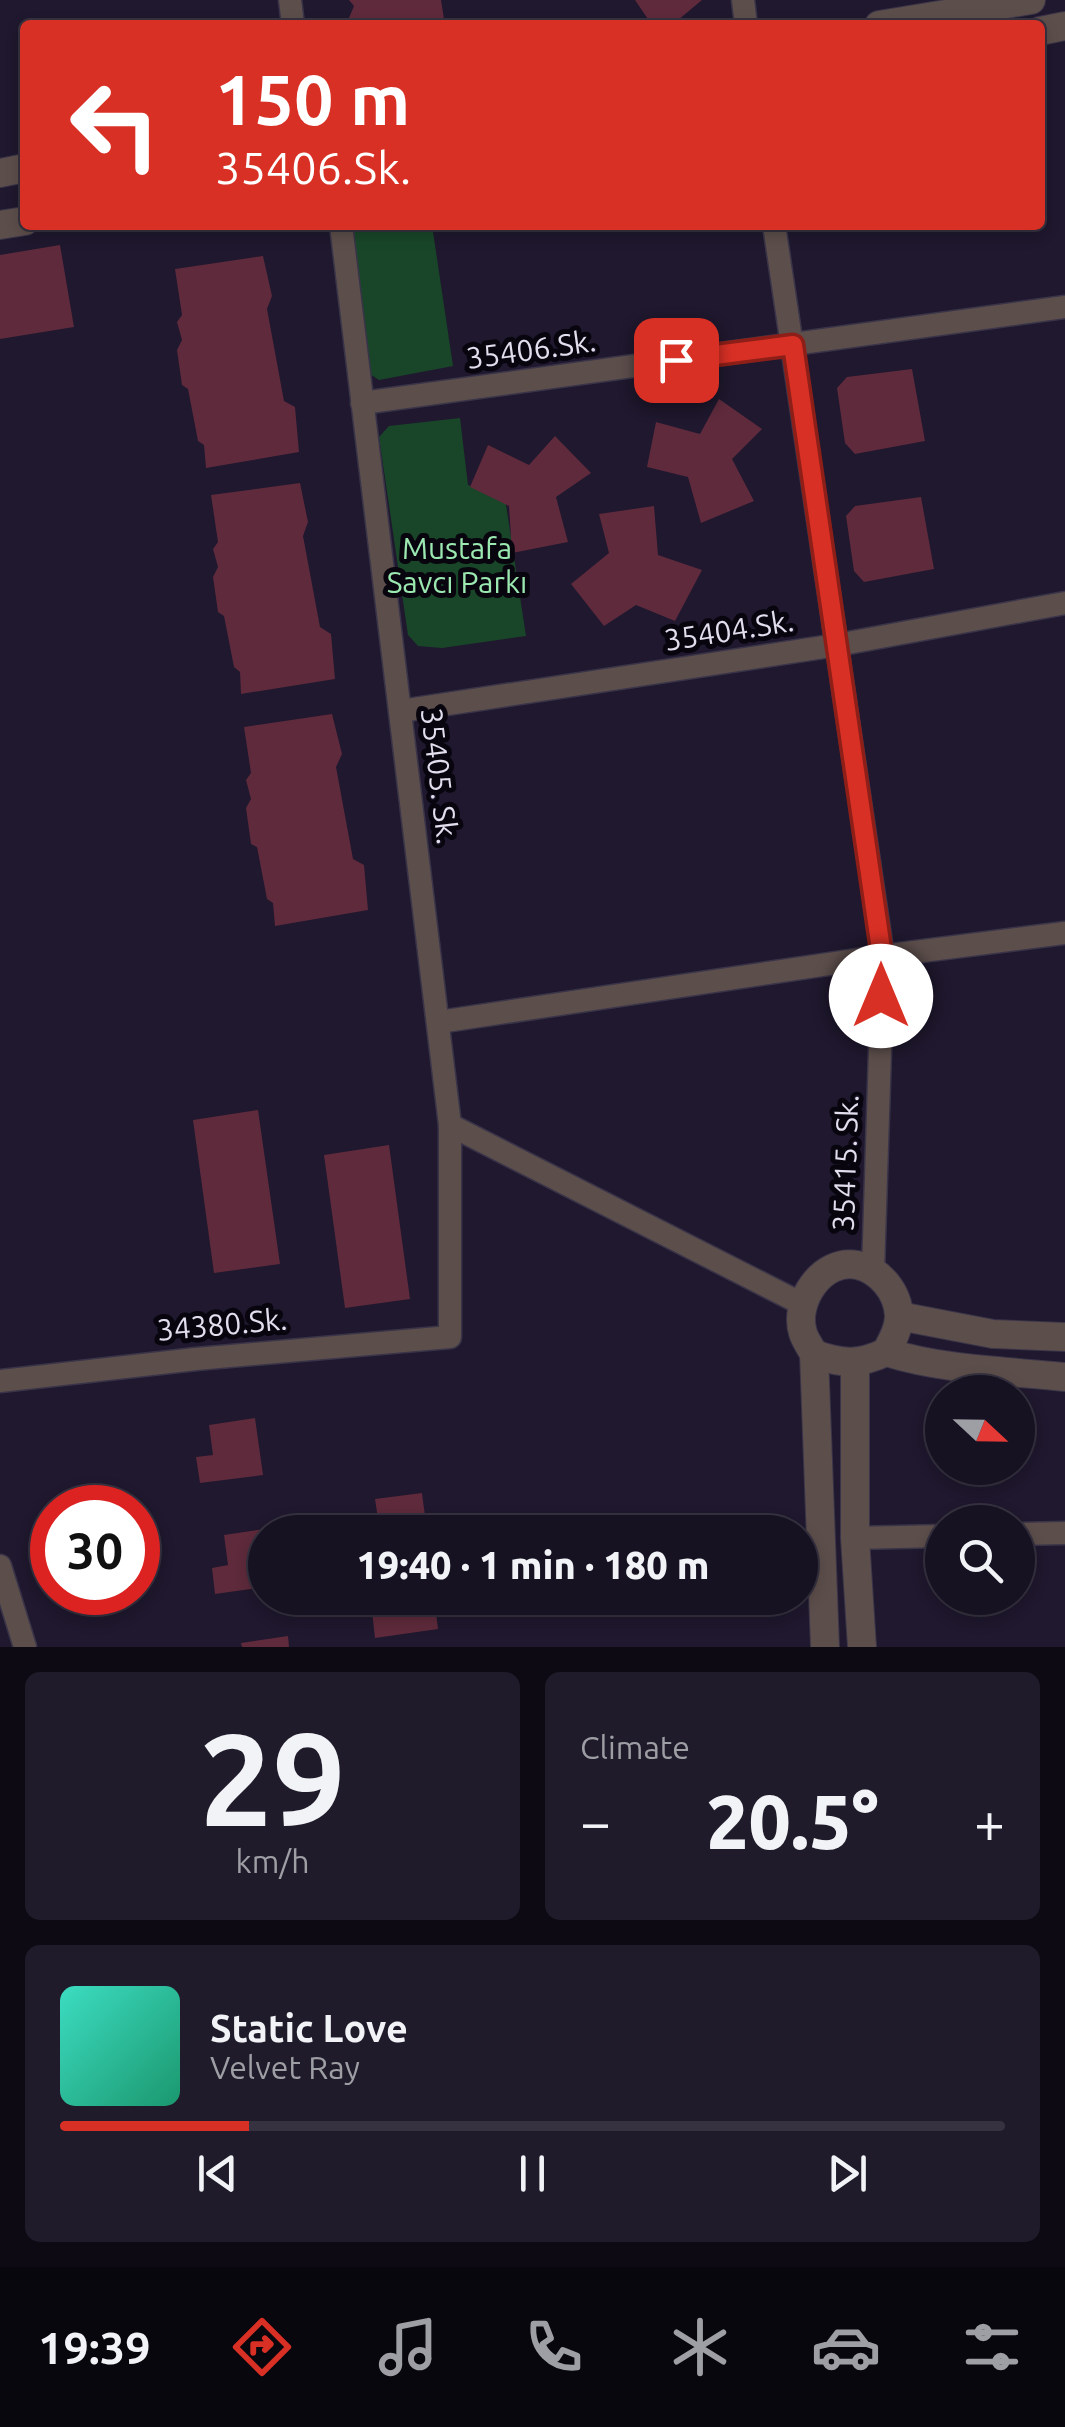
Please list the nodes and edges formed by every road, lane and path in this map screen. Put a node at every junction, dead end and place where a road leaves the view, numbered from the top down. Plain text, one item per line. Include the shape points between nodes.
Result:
1 (1031, 0) edge
2 (909, 20) edge
3 (341, 230) edge
4 (775, 230) edge
5 (1065, 307) edge
6 (793, 345) junction
7 (362, 403) junction
8 (1065, 603) edge
9 (837, 646) junction
10 (400, 711) junction
11 (1065, 933) edge
12 (882, 956) junction
13 (439, 1022) junction
14 (450, 1124) junction
15 (872, 1272) junction
16 (804, 1305) junction
17 (899, 1316) junction
18 (450, 1337) joint
19 (1065, 1338) edge
20 (886, 1352) junction
21 (814, 1354) junction
22 (854, 1362) junction
23 (1065, 1377) edge
24 (0, 1382) edge
25 (1065, 1533) edge
26 (1035, 1534) edge
27 (925, 1536) edge
28 (855, 1538) junction
29 (0, 1566) edge
30 (25, 1647) edge
31 (825, 1647) edge
32 (862, 1647) edge

1 - 2 street
3 - 7 street, 35405. Sk.
4 - 6 street, 35415. Sk.
5 - 6 street, 35406.Sk.
6 - 7 street, 35406.Sk.
6 - 9 street, 35415. Sk.
7 - 10 street, 35405. Sk.
8 - 9 street, 35404.Sk.
9 - 10 street, 35404.Sk.
9 - 12 street, 35415. Sk.
10 - 13 street, 35405. Sk.
11 - 12 street
12 - 13 street
12 - 15 street, 35415. Sk.
13 - 14 street, 35405. Sk.
14 - 16 street
14 - 18 street, 35405. Sk.
15 - 16 street via 855,1264 837,1267 821,1276
15 - 17 street via 888,1283
16 - 21 street via 802,1331
17 - 19 street via 992,1334
17 - 20 street
18 - 24 street, 34380.Sk.
20 - 22 street
20 - 23 street
21 - 22 street
21 - 31 street
22 - 28 street
25 - 26 street
27 - 28 street
28 - 32 street
29 - 30 street

